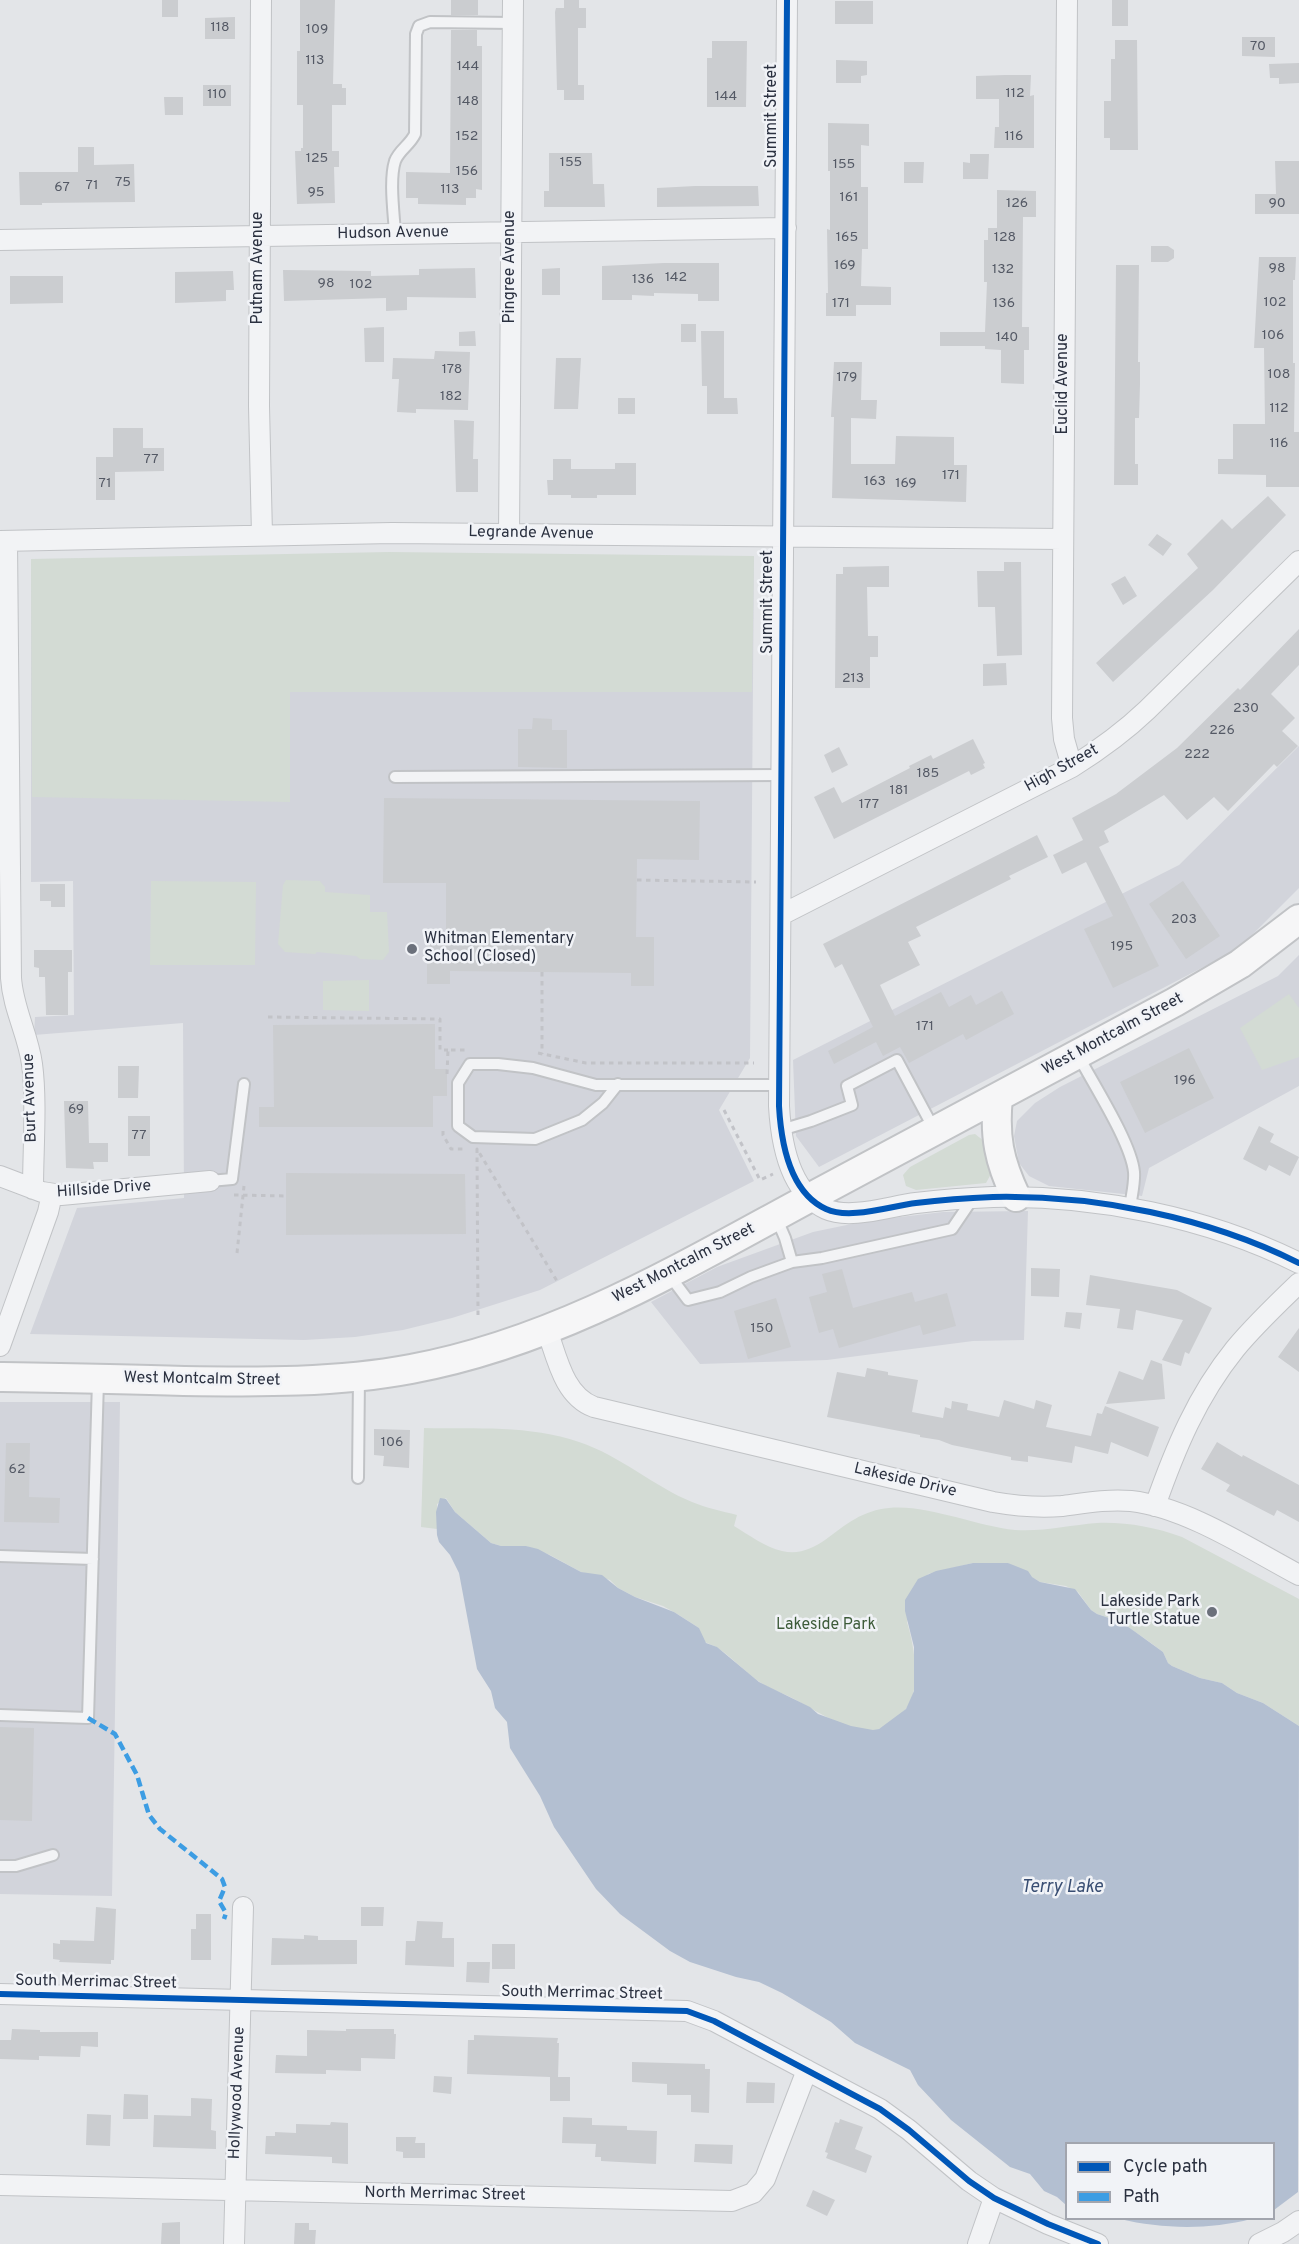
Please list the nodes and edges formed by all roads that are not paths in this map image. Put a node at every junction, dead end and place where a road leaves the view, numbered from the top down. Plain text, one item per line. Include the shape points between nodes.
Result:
1 (261, 0) edge
2 (513, 0) edge
3 (787, 0) edge
4 (1067, 0) edge
5 (513, 23) junction
6 (786, 228) junction
7 (512, 232) junction
8 (395, 234) junction
9 (260, 236) junction
10 (0, 240) edge
11 (509, 534) junction
12 (262, 535) junction
13 (783, 536) junction
14 (1063, 539) junction
15 (4, 541) edge
16 (1299, 561) edge
17 (1072, 767) junction
18 (782, 775) junction
19 (395, 777) dead end
20 (781, 915) junction
21 (1299, 919) edge
22 (1077, 1054) junction
23 (244, 1084) dead end
24 (618, 1084) junction
25 (779, 1085) junction
26 (998, 1097) junction
27 (781, 1130) junction
28 (935, 1131) junction
29 (0, 1176) edge
30 (210, 1181) joint
31 (42, 1192) junction
32 (1016, 1197) junction
33 (810, 1198) junction
34 (973, 1198) junction
35 (1130, 1209) junction
36 (776, 1216) junction
37 (792, 1262) junction
38 (1299, 1263) edge
39 (669, 1274) junction
40 (1299, 1283) edge
41 (547, 1330) junction
42 (0, 1346) edge
43 (0, 1377) edge
44 (359, 1377) junction
45 (99, 1379) junction
46 (358, 1478) dead end
47 (1155, 1506) junction
48 (0, 1556) edge
49 (93, 1559) junction
50 (1299, 1575) edge
51 (0, 1715) edge
52 (53, 1855) dead end
53 (0, 1866) edge
54 (243, 1907) dead end
55 (0, 1994) edge
56 (241, 2000) junction
57 (807, 2070) junction
58 (0, 2184) edge
59 (235, 2190) junction
60 (994, 2198) junction
61 (1299, 2221) edge
62 (1262, 2243) edge
63 (234, 2244) edge
64 (978, 2244) edge
65 (1098, 2244) edge

1 - 9 street, Putnam Avenue
2 - 5 street, Pingree Avenue
3 - 6 street, Summit Street
4 - 14 street, Euclid Avenue
5 - 7 street, Pingree Avenue
5 - 8 lane via 430,22 419,26 415,134 395,162
6 - 7 street, Hudson Avenue
6 - 13 street, Summit Street
7 - 8 street, Hudson Avenue
7 - 11 street, Pingree Avenue
8 - 9 street, Hudson Avenue
9 - 10 street, Hudson Avenue
9 - 12 street, Putnam Avenue
11 - 12 street, Legrande Avenue
11 - 13 street, Legrande Avenue
12 - 15 street, Legrande Avenue
13 - 14 street, Legrande Avenue
13 - 18 street, Summit Street
14 - 17 street, Euclid Avenue via 1062,718
15 - 31 street, Burt Avenue via 11,978 33,1066
16 - 17 street, High Street via 1131,726
17 - 20 street, High Street
18 - 19 lane
18 - 20 street, Summit Street
20 - 25 street, Summit Street
21 - 22 main road, West Montcalm Street via 1214,980
22 - 26 main road, West Montcalm Street
22 - 35 lane via 1132,1160
23 - 30 lane via 232,1179
24 - 24 lane via 596,1085 533,1068 470,1064 458,1083 458,1126 473,1137 535,1139 582,1120
24 - 25 lane
25 - 27 street, Summit Street
26 - 28 main road, West Montcalm Street
26 - 32 main road via 998,1152
27 - 28 lane via 852,1105 847,1086 897,1060
27 - 33 street, Summit Street via 795,1178
28 - 33 main road, West Montcalm Street
29 - 31 street, Hillside Drive
30 - 31 street, Hillside Drive
31 - 42 street, Burt Avenue via 48,1212
32 - 34 street
32 - 35 street
33 - 34 street via 828,1210 850,1214
33 - 36 main road, West Montcalm Street
34 - 37 lane via 952,1229
35 - 38 street via 1223,1233
36 - 37 lane
36 - 39 main road, West Montcalm Street
37 - 39 lane via 720,1292 688,1300
39 - 41 main road, West Montcalm Street
40 - 47 street via 1242,1341 1210,1384 1180,1437
41 - 44 main road, West Montcalm Street via 451,1360
41 - 47 street, Lakeside Drive via 570,1389 594,1407 1001,1503 1050,1506 1114,1500
43 - 45 main road, West Montcalm Street
44 - 45 main road, West Montcalm Street via 286,1382
44 - 46 lane
45 - 49 lane
47 - 50 street, Lakeside Drive via 1196,1521
48 - 49 lane
49 - 51 lane via 88,1718
52 - 53 lane via 16,1866
54 - 56 street, Hollywood Avenue
55 - 56 street, South Merrimac Street
56 - 57 street, South Merrimac Street via 687,2011
56 - 59 street, Hollywood Avenue
57 - 59 street, North Merrimac Street via 765,2179 753,2193 739,2199
57 - 60 street, South Merrimac Street via 890,2116
58 - 59 street, North Merrimac Street
59 - 63 street, Hollywood Avenue
60 - 64 street
60 - 65 street, South Merrimac Street
61 - 62 street

